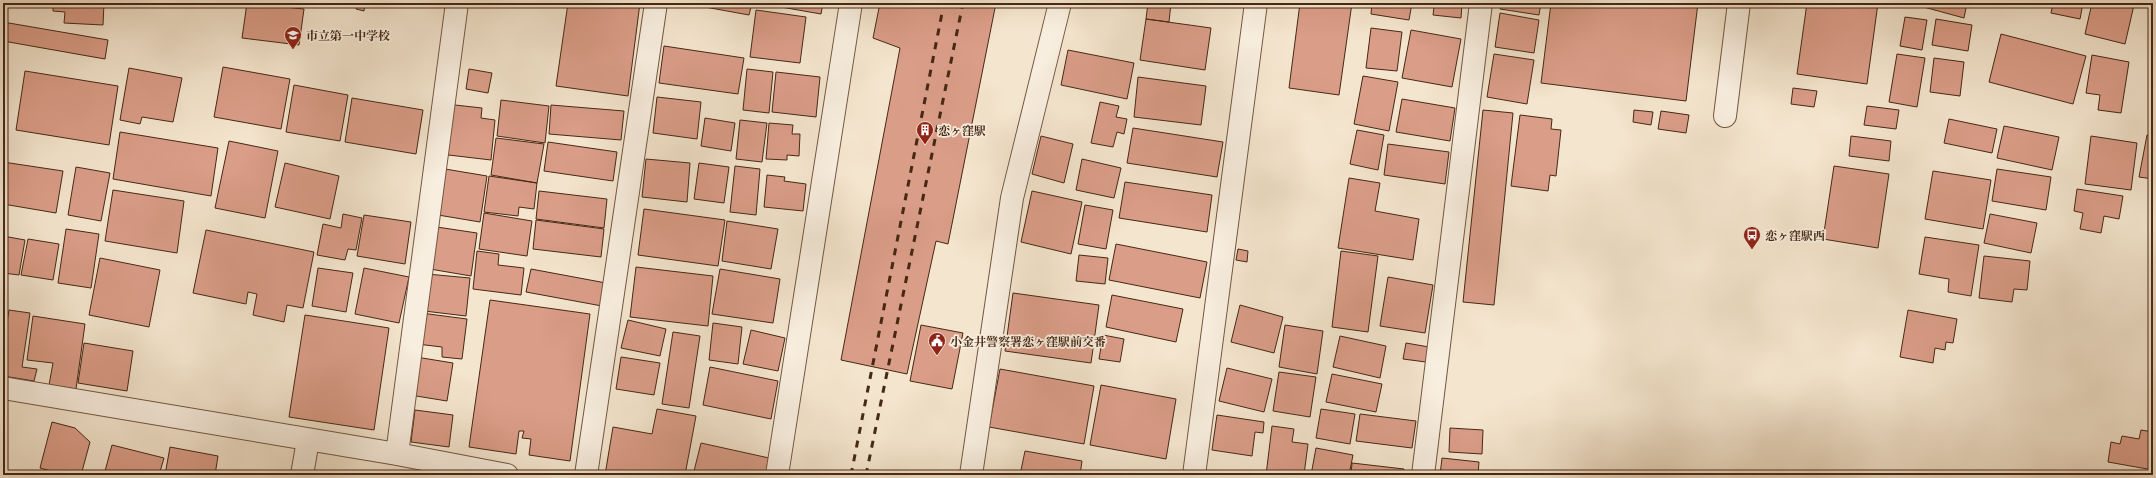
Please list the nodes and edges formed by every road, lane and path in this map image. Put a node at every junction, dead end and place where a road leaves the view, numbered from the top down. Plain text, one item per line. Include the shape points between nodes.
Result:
1 (457, 3) edge
2 (656, 3) edge
3 (851, 3) edge
4 (1060, 3) edge
5 (1256, 3) edge
6 (1481, 3) edge
7 (1739, 3) edge
8 (1725, 116) dead end
9 (3, 388) edge
10 (308, 440) junction
11 (397, 454) junction
12 (302, 475) edge
13 (507, 475) edge
14 (586, 475) edge
15 (777, 475) edge
16 (971, 475) edge
17 (1194, 475) edge
18 (1423, 475) edge

1 - 11 street
2 - 14 street
3 - 15 street
4 - 16 street via 1012,198
5 - 17 street
6 - 18 street
7 - 8 street
9 - 10 street
10 - 11 street
10 - 12 street
11 - 13 street

